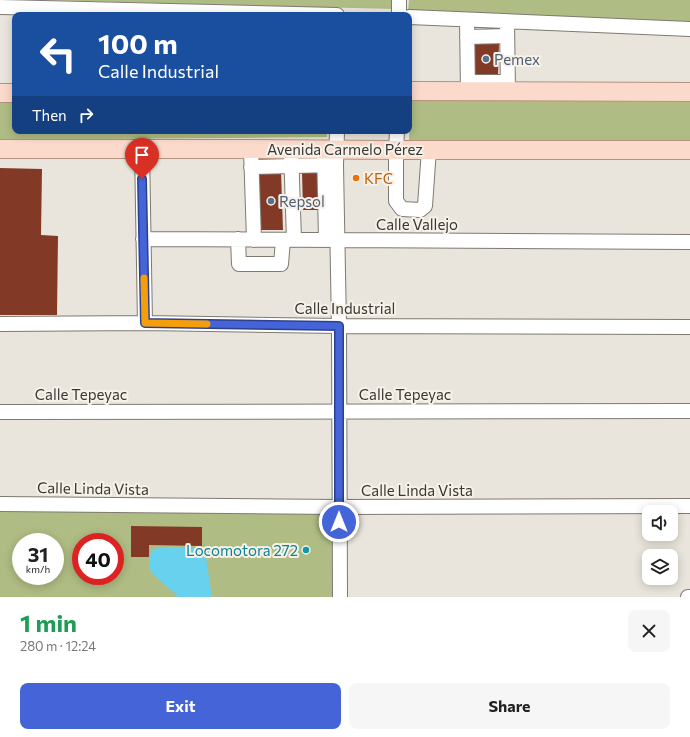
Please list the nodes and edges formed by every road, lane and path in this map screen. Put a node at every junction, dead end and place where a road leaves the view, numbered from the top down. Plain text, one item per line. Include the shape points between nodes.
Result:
1 (399, 0) edge
2 (0, 7) edge
3 (211, 12) edge
4 (399, 12) edge
5 (412, 17) edge
6 (467, 20) junction
7 (507, 22) junction
8 (690, 29) edge
9 (507, 36) junction
10 (467, 37) junction
11 (468, 87) junction
12 (508, 87) junction
13 (412, 91) edge
14 (690, 92) edge
15 (0, 93) edge
16 (12, 93) edge
17 (336, 134) edge
18 (397, 134) edge
19 (251, 148) junction
20 (0, 149) edge
21 (429, 149) junction
22 (142, 150) junction
23 (396, 150) junction
24 (690, 150) edge
25 (330, 157) junction
26 (292, 158) junction
27 (251, 167) junction
28 (332, 236) junction
29 (254, 237) junction
30 (290, 238) junction
31 (143, 239) junction
32 (238, 239) junction
33 (690, 242) edge
34 (145, 323) junction
35 (0, 324) edge
36 (339, 326) junction
37 (690, 327) edge
38 (339, 411) junction
39 (690, 411) edge
40 (0, 412) edge
41 (0, 504) edge
42 (690, 506) edge
43 (339, 507) junction
44 (340, 597) edge

1 - 4 street
2 - 3 street
5 - 6 street
6 - 7 street
6 - 10 street
7 - 8 street
7 - 9 street
9 - 10 street
9 - 12 street
10 - 11 street
11 - 12 main road
11 - 13 main road
12 - 14 main road
15 - 16 main road
17 - 25 street
18 - 23 street
19 - 22 main road, Avenida Carmelo Pérez
19 - 26 main road, Avenida Carmelo Pérez
19 - 27 street
20 - 22 main road, Avenida Carmelo Pérez
21 - 23 main road, Avenida Carmelo Pérez
21 - 23 street via 425,206 420,210 402,209 396,201
21 - 24 main road, Avenida Carmelo Pérez
22 - 31 street
23 - 25 main road, Avenida Carmelo Pérez
25 - 26 main road, Avenida Carmelo Pérez
25 - 28 street
26 - 27 street
26 - 30 street
27 - 29 street
28 - 30 street, Calle Vallejo
28 - 33 street, Calle Vallejo
28 - 36 street
29 - 30 street, Calle Vallejo
29 - 32 street, Calle Vallejo
30 - 32 street via 281,264 239,264
31 - 32 street, Calle Vallejo
31 - 34 street
34 - 35 street, Calle Industrial
34 - 36 street, Calle Industrial
36 - 37 street, Calle Industrial
36 - 38 street
38 - 39 street, Calle Tepeyac
38 - 40 street, Calle Tepeyac
38 - 43 street
41 - 43 street, Calle Linda Vista
42 - 43 street, Calle Linda Vista
43 - 44 street

